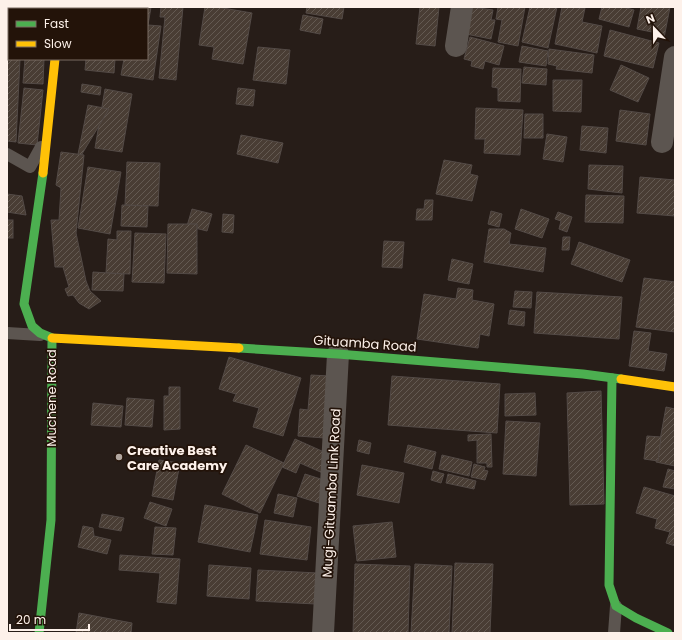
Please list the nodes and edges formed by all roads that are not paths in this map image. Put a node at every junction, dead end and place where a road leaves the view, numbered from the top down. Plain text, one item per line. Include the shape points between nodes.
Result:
1 (462, 7) edge
2 (456, 46) dead end
3 (675, 56) edge
4 (55, 60) edge
5 (48, 136) junction
6 (662, 142) dead end
7 (7, 154) edge
8 (7, 333) edge
9 (46, 337) junction
10 (338, 354) junction
11 (612, 378) junction
12 (675, 387) edge
13 (616, 606) junction
14 (39, 633) edge
15 (323, 633) edge
16 (614, 633) edge
17 (668, 633) edge

1 - 2 street
3 - 6 street
4 - 5 street, Muchene Road
5 - 7 lane via 30,167
5 - 9 street, Muchene Road via 24,304 28,322
8 - 9 lane
9 - 10 street, Gituamba Road
9 - 14 street, Muchene Road via 51,520
10 - 11 street, Gituamba Road
10 - 15 street, Mugi-Gituamba Link Road
11 - 12 street, Gituamba Road
11 - 13 street via 609,585
13 - 16 lane
13 - 17 street

